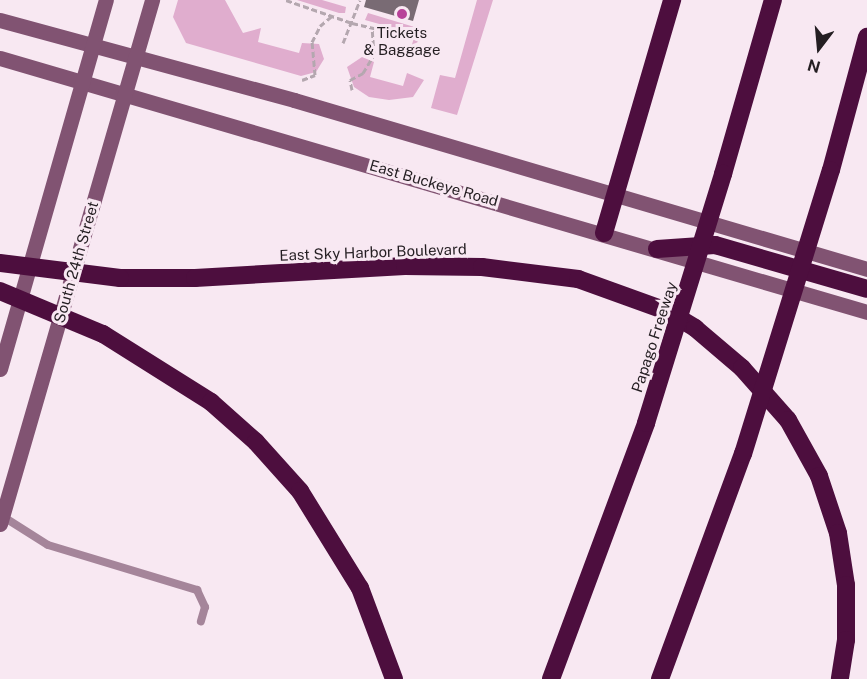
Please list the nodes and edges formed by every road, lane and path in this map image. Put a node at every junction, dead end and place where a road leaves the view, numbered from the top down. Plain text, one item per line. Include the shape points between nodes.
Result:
1 (106, 0) edge
2 (152, 0) edge
3 (286, 0) edge
4 (360, 0) edge
5 (672, 0) edge
6 (772, 0) edge
7 (333, 15) junction
8 (0, 20) edge
9 (352, 23) junction
10 (372, 28) junction
11 (412, 37) dead end
12 (867, 37) edge
13 (343, 43) dead end
14 (93, 46) junction
15 (136, 56) junction
16 (0, 58) edge
17 (302, 80) dead end
18 (83, 81) junction
19 (352, 90) dead end
20 (126, 93) junction
21 (614, 195) junction
22 (604, 233) junction
23 (657, 249) junction
24 (0, 263) edge
25 (867, 268) edge
26 (867, 289) edge
27 (0, 291) edge
28 (867, 312) edge
29 (0, 369) edge
30 (1, 520) edge
31 (201, 621) dead end
32 (393, 679) edge
33 (551, 679) edge
34 (660, 679) edge
35 (840, 679) edge

1 - 14 main road
2 - 15 main road, South 24th Street
3 - 7 path
4 - 9 path
5 - 21 highway
6 - 33 highway, Papago Freeway, bridge via 646,423
7 - 9 path
7 - 17 path via 315,31 315,75
8 - 14 main road
9 - 10 path
9 - 13 path
10 - 11 path
10 - 19 path via 374,55 363,73 350,80
12 - 34 highway, bridge via 831,170 742,454
14 - 15 main road
14 - 18 main road
15 - 20 main road, South 24th Street
15 - 21 main road
16 - 18 main road, East Buckeye Road
18 - 20 main road, East Buckeye Road
18 - 29 main road
20 - 22 main road, East Buckeye Road
20 - 30 main road, South 24th Street
21 - 22 highway
21 - 25 main road
22 - 23 main road, East Buckeye Road
23 - 26 highway via 715,245
23 - 28 main road, East Buckeye Road
24 - 35 highway, East Sky Harbor Boulevard, bridge via 120,278 195,278 405,266 482,267 578,279 667,311 695,328 742,368 788,420 819,476 838,533 844,568 847,613
27 - 32 highway, bridge via 103,334 211,402 256,442 300,490 360,588
30 - 31 lane via 48,545 197,590 205,607

